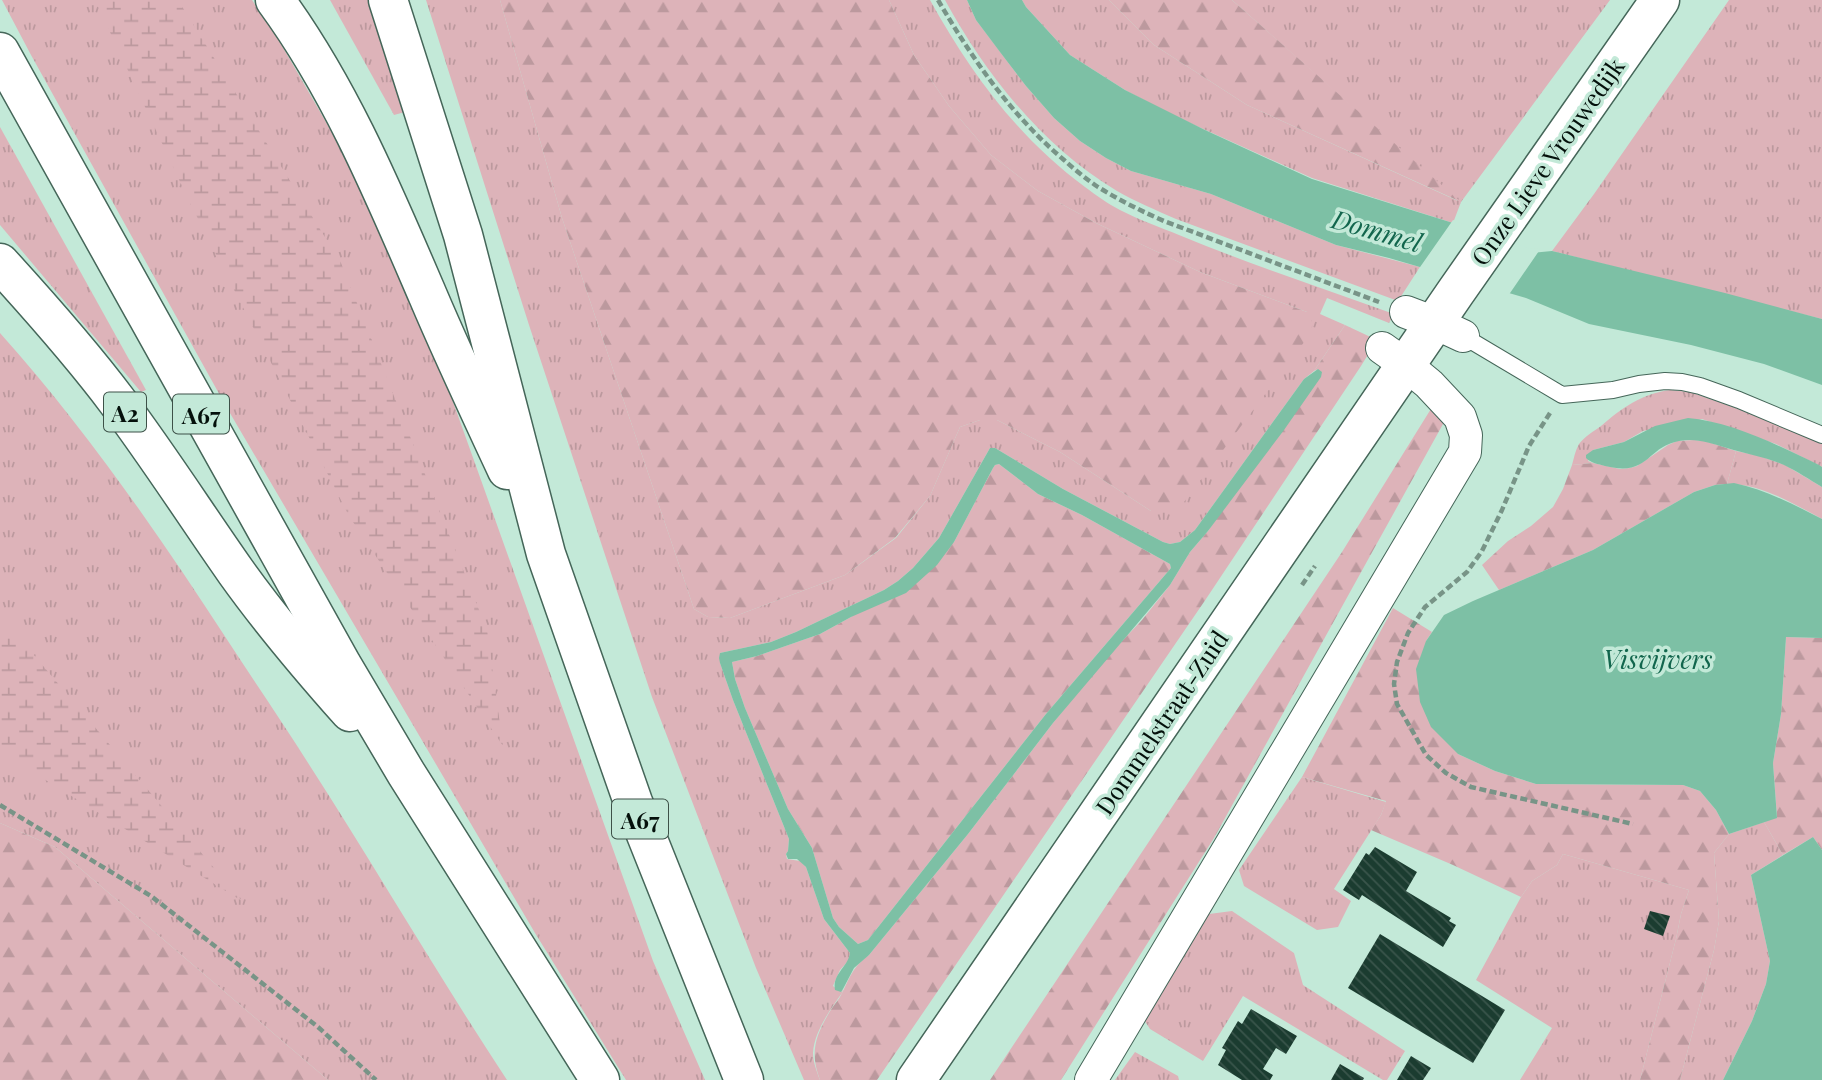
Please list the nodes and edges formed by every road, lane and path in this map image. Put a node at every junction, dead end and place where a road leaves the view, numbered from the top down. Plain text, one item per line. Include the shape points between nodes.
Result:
1 (275, 0) edge
2 (388, 0) edge
3 (938, 0) edge
4 (1660, 0) edge
5 (0, 52) edge
6 (0, 263) edge
7 (1440, 316) junction
8 (1394, 357) junction
9 (1562, 395) junction
10 (1822, 435) edge
11 (546, 554) junction
12 (406, 773) junction
13 (0, 805) edge
14 (1633, 824) dead end
15 (376, 1080) edge
16 (600, 1080) edge
17 (744, 1080) edge
18 (916, 1080) edge
19 (1091, 1080) edge

1 - 11 main road, A67 via 339,102
2 - 11 main road, A67 via 463,235
3 - 7 path via 1008,104 1038,138 1095,185 1164,221
4 - 7 main road, Onze Lieve Vrouwedijk
5 - 12 main road, A67
6 - 12 main road, A2 via 117,401 306,663
7 - 8 main road, Onze Lieve Vrouwedijk
7 - 9 lane
8 - 18 main road, Dommelstraat-Zuid
8 - 19 street via 1429,384 1460,417 1465,452
9 - 10 lane via 1665,381 1682,383 1739,400
9 - 14 path via 1529,446 1482,551 1467,572 1425,607 1408,633 1397,662 1397,704 1426,755 1471,787
11 - 17 main road, A67 via 633,803
12 - 16 main road, A67
13 - 15 path via 151,896 318,1027

